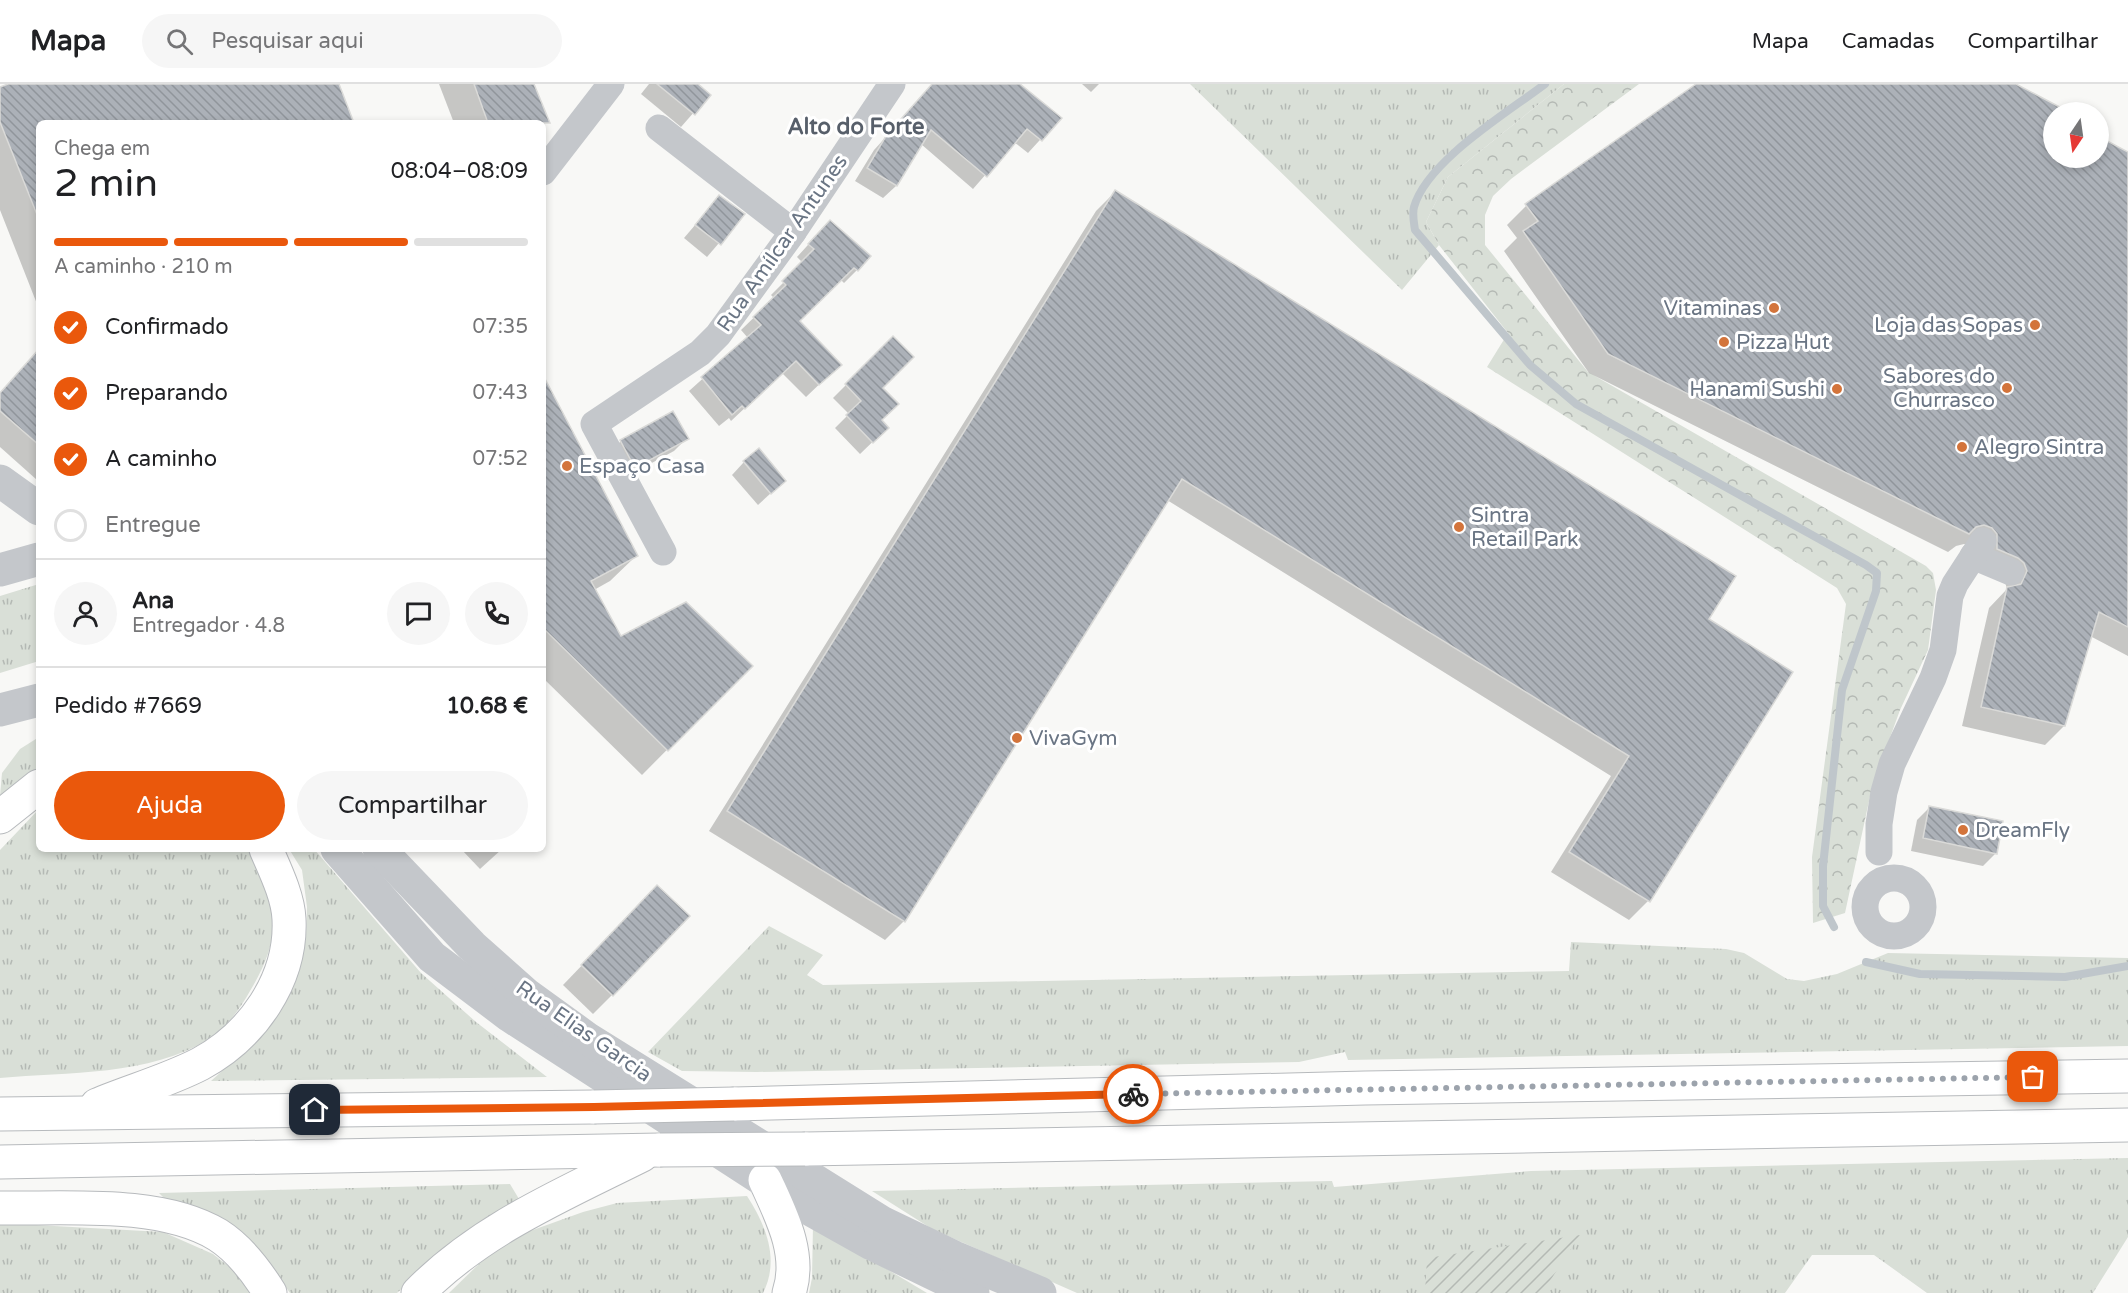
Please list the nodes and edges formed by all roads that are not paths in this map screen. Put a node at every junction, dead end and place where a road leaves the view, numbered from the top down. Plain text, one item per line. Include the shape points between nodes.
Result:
1 (611, 84) edge
2 (892, 84) edge
3 (659, 128) dead end
4 (546, 168) edge
5 (793, 232) junction
6 (0, 481) edge
7 (36, 507) edge
8 (663, 552) dead end
9 (36, 560) edge
10 (0, 570) edge
11 (2011, 572) dead end
12 (36, 701) edge
13 (0, 710) edge
14 (36, 788) edge
15 (0, 817) edge
16 (267, 852) edge
17 (340, 852) edge
18 (382, 852) edge
19 (1880, 852) dead end
20 (472, 946) junction
21 (432, 957) junction
22 (2128, 1076) edge
23 (81, 1112) junction
24 (0, 1114) edge
25 (2128, 1125) edge
26 (656, 1150) junction
27 (0, 1162) edge
28 (765, 1180) junction
29 (0, 1208) edge
30 (270, 1293) edge
31 (418, 1293) edge
32 (789, 1293) edge
33 (973, 1293) edge
34 (1040, 1293) edge

1 - 4 street
2 - 5 street, Rua Amílcar Antunes
3 - 5 street
5 - 8 street, Rua Amílcar Antunes via 736,313 700,353 594,424
6 - 7 street
9 - 10 street
11 - 19 street via 1978,548 1950,596 1943,650 1892,764 1884,792
12 - 13 street
14 - 15 highway
16 - 23 highway via 289,917 288,941 281,972 252,1023 198,1065
17 - 21 street, Rua Elias Garcia
18 - 20 street, Rua Elias Garcia
20 - 21 street
20 - 34 street, Rua Elias Garcia via 526,994 588,1039 847,1202 944,1252
21 - 28 street, Rua Elias Garcia via 563,1052
22 - 23 highway, bridge via 1365,1088 594,1107
23 - 24 highway
25 - 26 highway, bridge
26 - 27 highway
26 - 31 highway via 494,1231 461,1253
28 - 32 highway via 786,1226 793,1260
28 - 33 street, Rua Elias Garcia via 872,1244
29 - 30 highway via 161,1215 194,1224 241,1254

